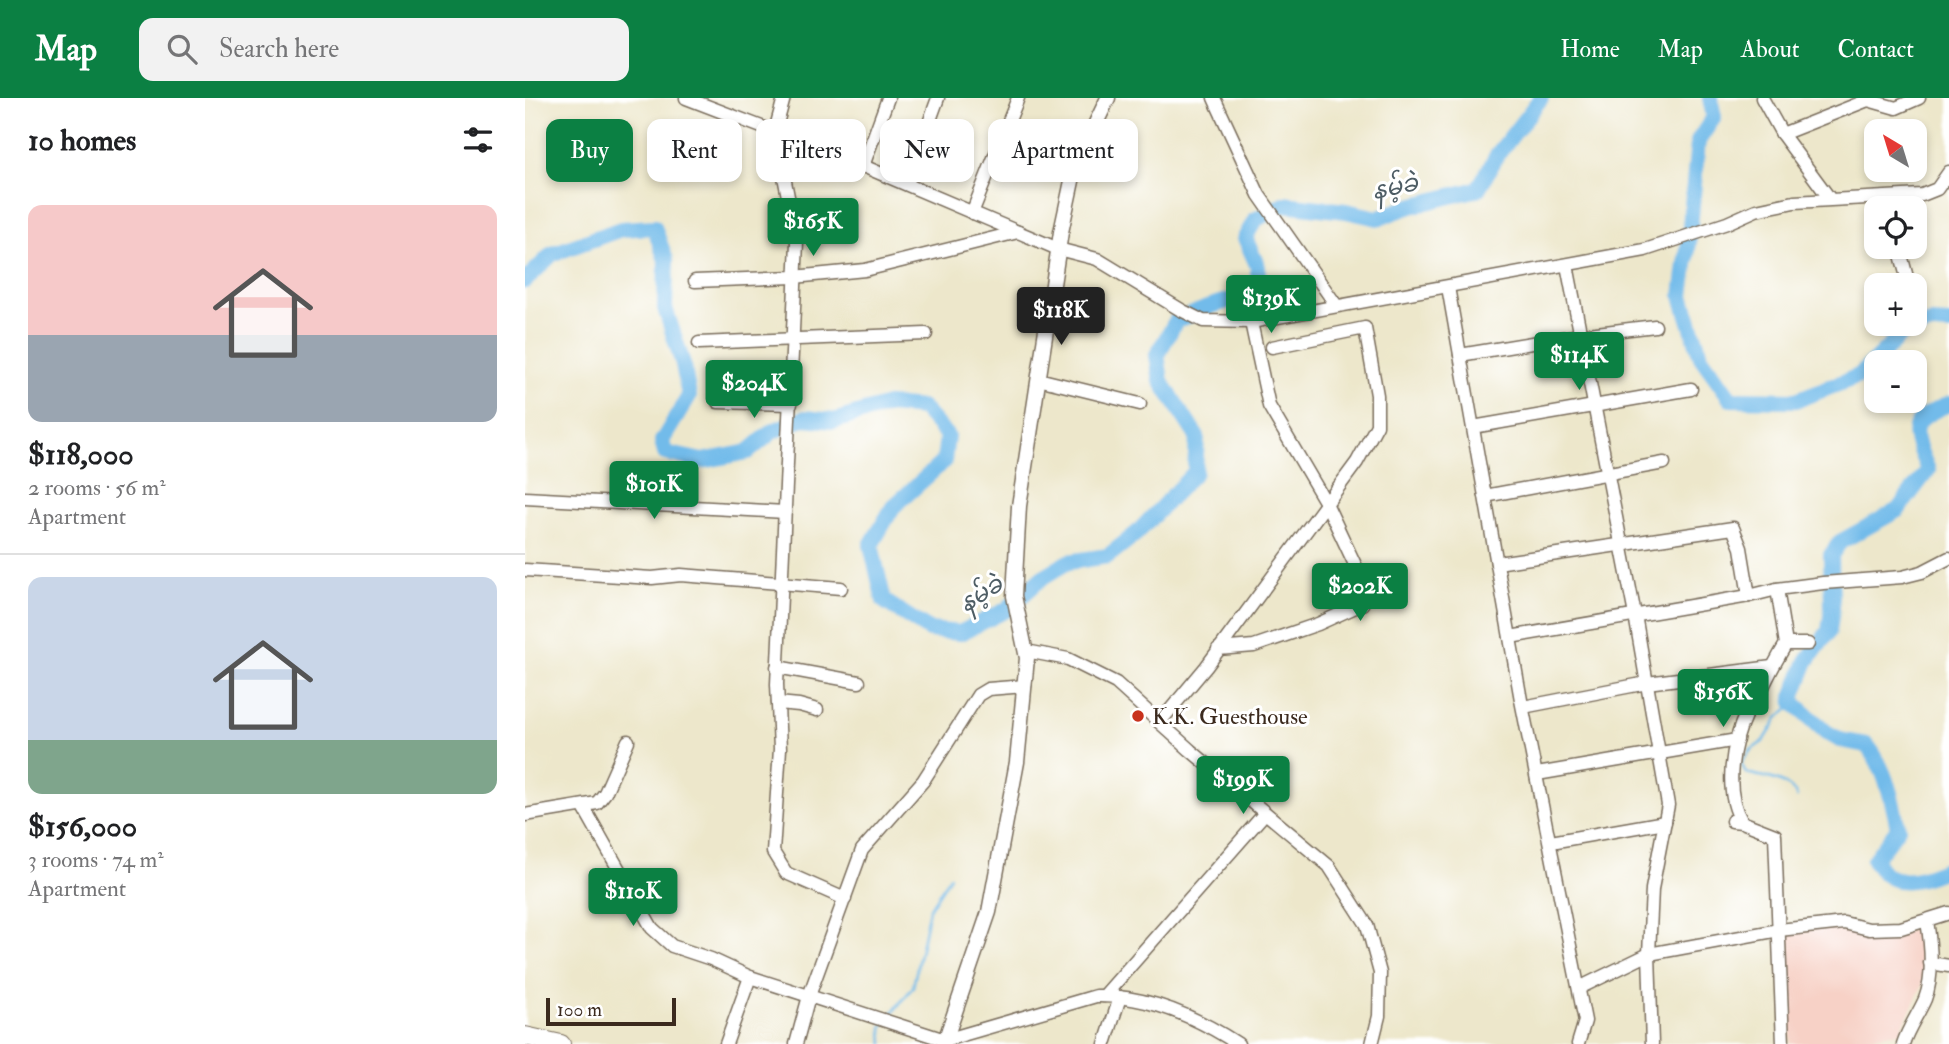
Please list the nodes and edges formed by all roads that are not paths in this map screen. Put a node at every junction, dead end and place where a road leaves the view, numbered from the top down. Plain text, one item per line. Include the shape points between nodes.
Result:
1 (688, 98) edge
2 (785, 98) edge
3 (888, 98) edge
4 (938, 98) edge
5 (1019, 98) edge
6 (1108, 98) edge
7 (1214, 98) edge
8 (1762, 98) edge
9 (1919, 98) edge
10 (1867, 99) edge
11 (779, 119) edge
12 (756, 124) edge
13 (1781, 134) junction
14 (866, 158) edge
15 (866, 167) edge
16 (1949, 172) edge
17 (785, 182) edge
18 (907, 184) junction
19 (1937, 189) junction
20 (1918, 196) edge
21 (1949, 196) edge
22 (1831, 199) junction
23 (1864, 201) edge
24 (972, 213) junction
25 (1018, 232) junction
26 (1058, 249) junction
27 (1567, 265) junction
28 (794, 277) junction
29 (695, 281) dead end
30 (1448, 287) junction
31 (1336, 305) junction
32 (1251, 321) junction
33 (1655, 326) dead end
34 (926, 334) dead end
35 (1580, 335) junction
36 (793, 340) junction
37 (699, 343) dead end
38 (1272, 347) dead end
39 (1460, 355) junction
40 (1038, 379) junction
41 (1691, 389) dead end
42 (717, 402) dead end
43 (1140, 404) dead end
44 (1594, 406) junction
45 (790, 409) junction
46 (1473, 427) junction
47 (1664, 463) dead end
48 (1608, 474) junction
49 (1485, 496) junction
50 (525, 498) edge
51 (1326, 503) junction
52 (785, 512) junction
53 (1621, 545) junction
54 (1949, 558) edge
55 (1497, 563) junction
56 (525, 570) edge
57 (781, 584) junction
58 (841, 588) dead end
59 (1777, 589) junction
60 (1749, 596) junction
61 (1635, 615) junction
62 (1510, 637) junction
63 (1786, 644) junction
64 (1808, 645) dead end
65 (1218, 649) junction
66 (1026, 651) junction
67 (777, 667) junction
68 (1772, 667) junction
69 (859, 682) dead end
70 (1647, 683) junction
71 (1025, 686) junction
72 (778, 703) junction
73 (1523, 707) junction
74 (817, 710) dead end
75 (1160, 722) junction
76 (1737, 740) junction
77 (628, 741) dead end
78 (1659, 754) junction
79 (1537, 774) junction
80 (583, 806) junction
81 (1265, 813) junction
82 (525, 815) edge
83 (1665, 822) junction
84 (1551, 842) junction
85 (845, 899) junction
86 (1949, 913) edge
87 (1927, 921) junction
88 (1779, 930) junction
89 (1649, 954) junction
90 (1930, 963) junction
91 (1949, 966) edge
92 (750, 976) junction
93 (1579, 988) junction
94 (809, 996) junction
95 (1104, 996) junction
96 (1119, 997) junction
97 (961, 1035) junction
98 (525, 1037) edge
99 (945, 1042) edge
100 (561, 1044) edge
101 (726, 1044) edge
102 (796, 1044) edge
103 (975, 1044) edge
104 (1105, 1044) edge
105 (1238, 1044) edge
106 (1372, 1044) edge
107 (1578, 1044) edge
108 (1652, 1044) edge
109 (1783, 1044) edge
110 (1903, 1044) edge

1 - 12 street
2 - 11 street
3 - 14 street
4 - 18 street
5 - 24 street
6 - 26 main road via 1075,167
7 - 31 street via 1259,195
8 - 13 street
9 - 10 street via 1896,107
10 - 13 street
13 - 22 street
15 - 18 street
16 - 19 street
17 - 28 street via 797,242
18 - 24 street
19 - 20 street
19 - 21 street
22 - 23 street
22 - 27 street via 1756,210 1645,250
24 - 25 street
25 - 26 street
25 - 28 street via 865,270
26 - 32 street via 1097,259 1203,321
26 - 40 main road
27 - 30 street
27 - 35 street
28 - 29 street
28 - 36 street
30 - 31 street
30 - 39 street
31 - 32 street
32 - 51 street via 1269,406
33 - 35 street
34 - 36 street
35 - 39 street
35 - 44 street
36 - 37 street
36 - 45 street
38 - 51 street via 1366,328 1377,425 1357,462
39 - 46 street
40 - 43 street
40 - 66 main road via 1019,506 1015,602
41 - 44 street
42 - 45 street
44 - 46 street
44 - 48 street
45 - 52 street
46 - 49 street
47 - 48 street
48 - 49 street
48 - 53 street
49 - 55 street
50 - 52 street
51 - 65 street
51 - 65 street via 1358,570 1366,597 1362,604 1254,646
52 - 57 street
53 - 55 street
53 - 60 street via 1733,528
53 - 61 street
54 - 59 street via 1902,578
55 - 62 street
56 - 57 street via 652,578 681,575
57 - 58 street
57 - 67 street
59 - 60 street
59 - 63 street
60 - 61 street
61 - 62 street
61 - 70 street
62 - 73 street
63 - 64 street
63 - 68 street
65 - 75 street
66 - 71 main road
66 - 75 street via 1068,659 1095,671
67 - 69 street
67 - 72 street
68 - 70 street
68 - 76 street
70 - 73 street
70 - 78 street
71 - 85 street via 988,689 978,695 923,781 862,850
71 - 99 main road via 1017,762 989,912
72 - 74 street
72 - 85 street via 781,749 773,852 786,873
73 - 79 street
75 - 81 street
76 - 78 street
76 - 88 street via 1732,772 1734,809 1737,822 1775,835
77 - 80 street via 605,793 597,803
78 - 79 street
78 - 83 street via 1668,805
79 - 84 street
80 - 82 street
80 - 92 street via 652,928 672,946
81 - 95 street
81 - 106 street via 1329,866 1367,925 1380,973 1379,1016
83 - 84 street
83 - 89 street via 1652,890
84 - 93 street
85 - 94 street
86 - 87 street
87 - 88 street via 1901,928 1869,929 1844,923
87 - 90 street
88 - 89 street
88 - 109 street
89 - 93 street
89 - 108 street
90 - 91 street
90 - 110 street via 1926,997
92 - 94 street
92 - 101 street
93 - 107 street via 1585,1021
94 - 99 street
94 - 102 street
95 - 96 street
95 - 97 street
96 - 104 street
96 - 105 street via 1170,1008
97 - 99 street
97 - 103 street
98 - 100 highway

